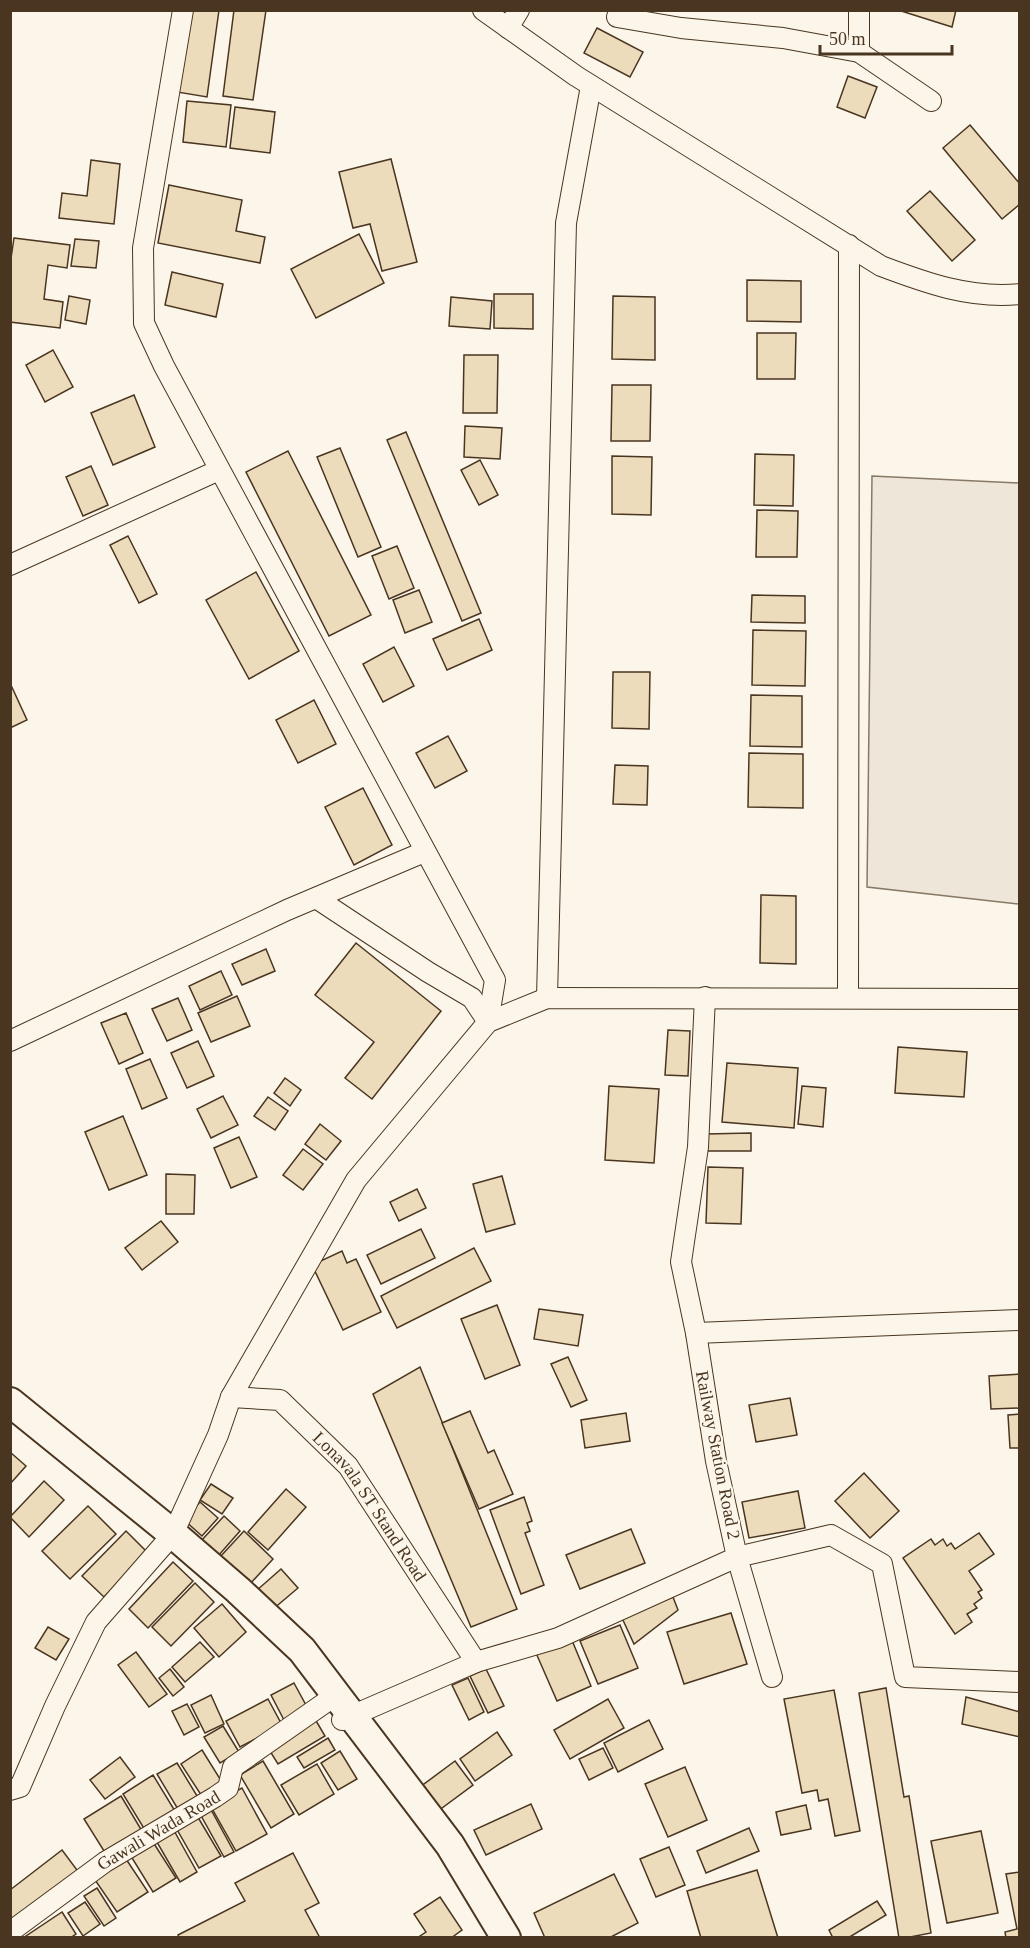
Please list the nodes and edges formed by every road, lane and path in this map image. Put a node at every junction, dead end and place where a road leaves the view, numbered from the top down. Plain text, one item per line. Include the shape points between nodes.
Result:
1 (183, 10) edge
2 (483, 10) edge
3 (519, 10) edge
4 (859, 10) edge
5 (617, 17) dead end
6 (508, 28) junction
7 (859, 52) junction
8 (591, 86) junction
9 (931, 102) dead end
10 (849, 245) junction
11 (1020, 294) edge
12 (219, 470) junction
13 (10, 565) edge
14 (424, 852) junction
15 (316, 898) junction
16 (848, 996) junction
17 (547, 998) junction
18 (705, 998) junction
19 (1020, 999) edge
20 (488, 1022) junction
21 (10, 1041) edge
22 (1020, 1320) edge
23 (696, 1333) junction
24 (231, 1397) junction
25 (10, 1402) edge
26 (10, 1420) edge
27 (170, 1539) junction
28 (737, 1557) junction
29 (476, 1662) junction
30 (772, 1677) dead end
31 (1020, 1682) edge
32 (339, 1713) junction
33 (10, 1790) edge
34 (10, 1932) edge
35 (493, 1938) edge
36 (506, 1938) edge

1 - 12 street via 144,248 144,323
2 - 6 street
3 - 6 street
4 - 7 street
5 - 7 street
6 - 8 street
7 - 9 street
8 - 10 street
8 - 17 street via 566,223
10 - 11 street via 880,266 926,283 991,297
10 - 16 street
12 - 13 street
12 - 14 street
14 - 15 street
14 - 20 street via 495,980
15 - 20 street via 472,998
15 - 21 street
16 - 18 street
16 - 19 street
17 - 18 street
17 - 20 street
18 - 23 street, Railway Station Road 2 via 698,1147 681,1262
20 - 24 street via 356,1180
22 - 23 street
23 - 28 street, Railway Station Road 2 via 716,1461
24 - 27 street via 218,1435
24 - 29 street, Lonavala ST Stand Road via 280,1400 348,1466
25 - 27 highway
26 - 27 highway
27 - 32 highway via 238,1590 302,1650
27 - 33 street via 96,1622 20,1787
28 - 29 street, Railway Station Road 2 via 558,1638
28 - 30 street
28 - 31 street via 831,1535 882,1564 905,1677
29 - 32 street, Railway Station Road 2
32 - 34 street, Gawali Wada Road via 233,1767 228,1788 105,1862
32 - 35 highway
32 - 36 highway via 450,1845

